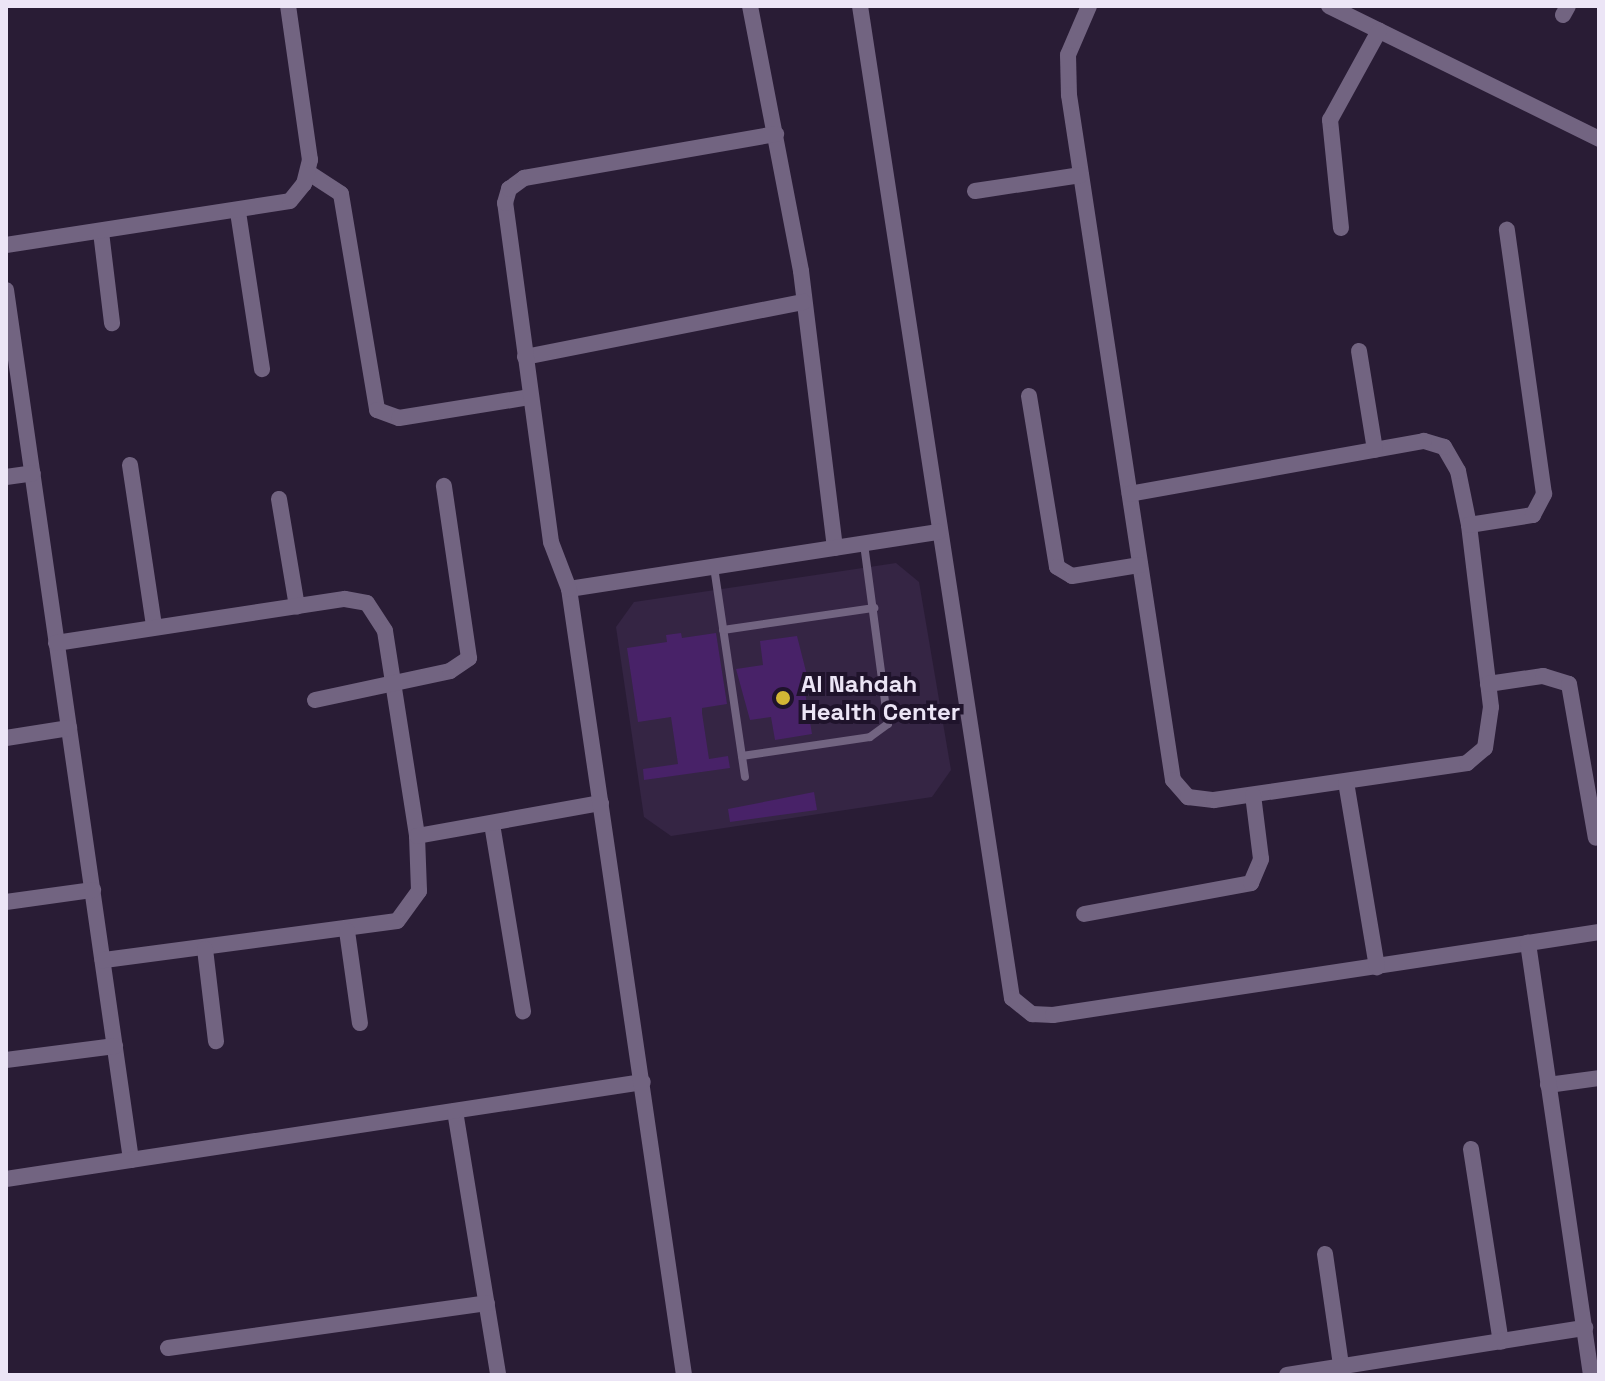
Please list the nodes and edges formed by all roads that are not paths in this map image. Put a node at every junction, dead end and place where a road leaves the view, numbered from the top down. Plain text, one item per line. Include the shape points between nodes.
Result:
1 (288, 6) edge
2 (750, 6) edge
3 (860, 6) edge
4 (1089, 6) edge
5 (1340, 8) edge
6 (1379, 31) junction
7 (1554, 117) junction
8 (1599, 129) edge
9 (776, 134) junction
10 (1599, 139) edge
11 (309, 173) junction
12 (1081, 175) junction
13 (975, 191) dead end
14 (238, 212) junction
15 (1341, 228) dead end
16 (1507, 230) dead end
17 (101, 232) junction
18 (6, 245) edge
19 (6, 290) edge
20 (804, 302) junction
21 (112, 323) dead end
22 (8, 325) edge
23 (1359, 351) dead end
24 (525, 357) junction
25 (262, 369) dead end
26 (1029, 396) dead end
27 (530, 397) junction
28 (1375, 450) junction
29 (130, 465) dead end
30 (33, 473) junction
31 (6, 477) edge
32 (444, 486) dead end
33 (1130, 494) junction
34 (279, 499) dead end
35 (1469, 525) junction
36 (939, 532) junction
37 (863, 543) junction
38 (835, 548) junction
39 (1140, 565) junction
40 (714, 567) junction
41 (569, 589) junction
42 (297, 606) junction
43 (874, 608) junction
44 (154, 626) junction
45 (723, 630) junction
46 (56, 643) junction
47 (394, 683) junction
48 (1488, 684) junction
49 (315, 700) dead end
50 (69, 728) junction
51 (6, 738) edge
52 (742, 756) junction
53 (745, 777) dead end
54 (1346, 782) junction
55 (1253, 795) junction
56 (601, 803) junction
57 (492, 824) junction
58 (417, 836) junction
59 (1596, 838) dead end
60 (93, 890) junction
61 (6, 902) edge
62 (1084, 914) dead end
63 (347, 931) junction
64 (1599, 932) edge
65 (1528, 943) junction
66 (205, 949) junction
67 (103, 960) junction
68 (1377, 967) junction
69 (523, 1011) dead end
70 (360, 1023) dead end
71 (216, 1041) dead end
72 (115, 1046) junction
73 (6, 1060) edge
74 (1599, 1078) edge
75 (643, 1082) junction
76 (1548, 1085) junction
77 (455, 1111) junction
78 (1471, 1149) dead end
79 (131, 1160) junction
80 (6, 1179) edge
81 (1325, 1254) dead end
82 (487, 1303) junction
83 (1585, 1328) junction
84 (1501, 1342) junction
85 (168, 1348) dead end
86 (1341, 1365) junction
87 (498, 1375) edge
88 (684, 1375) edge
89 (1287, 1375) edge
90 (1591, 1375) edge

1 - 11 street
2 - 9 street
3 - 36 street
4 - 12 street via 1068,55
5 - 6 street
6 - 7 street
6 - 15 street via 1330,120
7 - 8 street
7 - 10 street
9 - 20 street
9 - 24 street via 524,178 509,189 505,203
11 - 14 street via 290,201
11 - 27 street via 341,194 377,410 399,418
12 - 13 street
12 - 33 street
14 - 17 street
14 - 25 street
16 - 35 street via 1544,494 1533,515
17 - 18 street
17 - 21 street
19 - 22 street
20 - 24 street
20 - 38 street
22 - 30 street
23 - 28 street
24 - 27 street
26 - 39 street via 1057,567 1072,576
27 - 41 street via 551,542
28 - 33 street
28 - 35 street via 1424,441 1444,447 1458,471
29 - 44 street
30 - 31 street
30 - 46 street
32 - 47 street via 469,658 459,668
33 - 39 street
34 - 42 street
35 - 48 street
36 - 37 street
36 - 68 street via 1005,974 1020,1007 1053,1015
37 - 38 street
37 - 43 lane
38 - 40 street
39 - 55 street via 1173,780 1198,800
40 - 41 street
40 - 45 lane
41 - 56 street
42 - 44 street
42 - 47 street via 345,599 367,603 385,631
43 - 45 lane
43 - 52 lane via 891,709 884,731
44 - 46 street
45 - 52 lane
46 - 50 street
47 - 49 street
47 - 58 street
48 - 54 street via 1490,737 1478,758
48 - 59 street via 1543,676 1569,684
50 - 51 street
50 - 60 street
52 - 53 lane
54 - 55 street
54 - 68 street
55 - 62 street via 1261,859 1251,883
56 - 57 street
56 - 75 street
57 - 58 street
57 - 69 street
58 - 63 street via 415,904 397,921
60 - 61 street
60 - 67 street
63 - 66 street
63 - 70 street
64 - 65 street
65 - 68 street
65 - 76 street
66 - 67 street
66 - 71 street
67 - 72 street
72 - 73 street
72 - 79 street
74 - 76 street
75 - 77 street
75 - 88 street
76 - 83 street
77 - 79 street
77 - 82 street
78 - 84 street
79 - 80 street
81 - 86 street
82 - 85 street
82 - 87 street
83 - 84 street
83 - 90 street
84 - 86 street
86 - 89 street

